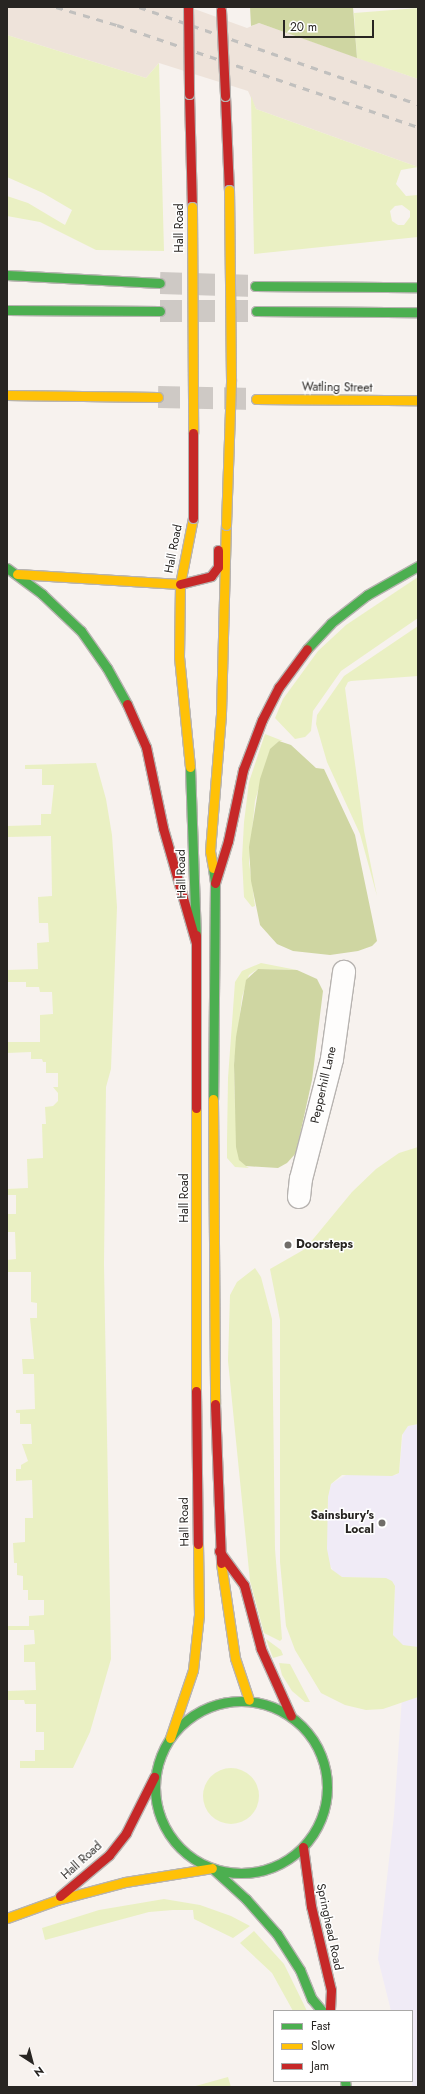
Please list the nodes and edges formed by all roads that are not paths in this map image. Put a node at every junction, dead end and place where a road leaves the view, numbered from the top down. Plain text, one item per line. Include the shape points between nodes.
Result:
1 (188, 7) edge
2 (221, 9) edge
3 (7, 275) edge
4 (160, 283) tunnel mouth
5 (255, 286) tunnel mouth
6 (418, 287) edge
7 (7, 310) edge
8 (160, 311) tunnel mouth
9 (256, 311) tunnel mouth
10 (418, 312) edge
11 (231, 378) junction
12 (7, 395) edge
13 (158, 397) tunnel mouth
14 (256, 399) tunnel mouth
15 (418, 400) edge
16 (219, 425) dead end
17 (218, 448) dead end
18 (222, 525) junction
19 (418, 566) edge
20 (7, 568) edge
21 (17, 574) junction
22 (180, 584) junction
23 (215, 884) junction
24 (196, 943) junction
25 (344, 972) dead end
26 (299, 1197) dead end
27 (219, 1551) junction
28 (249, 1700) junction
29 (291, 1716) junction
30 (170, 1738) junction
31 (156, 1774) junction
32 (303, 1847) junction
33 (212, 1868) junction
34 (56, 1900) junction
35 (7, 1918) edge
36 (321, 2010) edge
37 (330, 2010) edge

1 - 22 main road, Hall Road, bridge via 192,206 193,518
2 - 11 main road, bridge via 229,190
3 - 4 main road
5 - 6 main road
7 - 8 main road
9 - 10 main road
11 - 16 main road, bridge
11 - 18 main road, bridge
12 - 13 main road
14 - 15 main road, Watling Street
17 - 18 main road
18 - 22 main road via 218,567 211,576
18 - 23 main road via 221,712 210,850
19 - 23 main road via 367,595 331,623 308,648 279,687 247,756
20 - 21 main road
21 - 22 main road
21 - 24 main road via 81,631 108,668 133,714 148,754 163,828
22 - 24 main road, Hall Road via 179,657 192,783
23 - 27 main road via 214,1375
24 - 30 main road, Hall Road via 196,1463 199,1615 193,1670
25 - 26 street, Pepperhill Lane via 332,1059 301,1179
27 - 28 main road via 230,1636 238,1671
27 - 29 main road, Hall Road via 244,1585 261,1650
28 - 29 main road, Hall Road
28 - 30 main road, Hall Road via 222,1703 204,1709 188,1718
29 - 32 main road, Hall Road via 304,1727 316,1744 324,1762 328,1783 326,1803 319,1826
30 - 31 main road, Hall Road via 161,1755
31 - 33 main road, Hall Road via 156,1803 167,1831 186,1853
31 - 34 main road, Hall Road via 126,1832 109,1855
32 - 33 main road, Hall Road via 289,1859 264,1870 236,1874
32 - 37 main road, Springhead Road via 310,1906 331,1990
33 - 34 main road, Hall Road via 125,1882
33 - 36 main road via 246,1899 277,1934 300,1970 312,1999
34 - 35 main road, Hall Road

